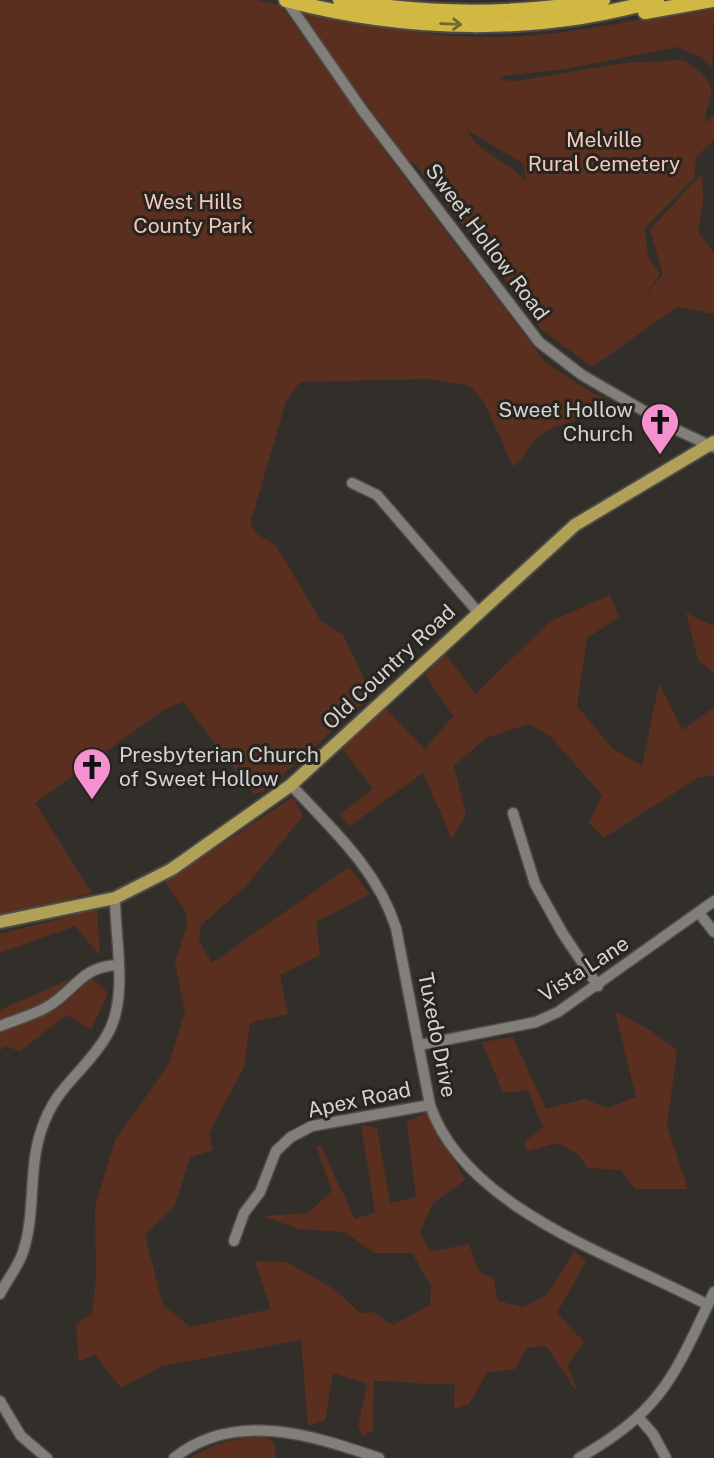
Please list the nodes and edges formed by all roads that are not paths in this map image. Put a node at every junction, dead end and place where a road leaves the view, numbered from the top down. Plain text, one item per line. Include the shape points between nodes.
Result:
1 (286, 0) edge
2 (340, 0) edge
3 (603, 0) edge
4 (657, 0) edge
5 (712, 0) edge
6 (567, 18) junction
7 (712, 444) edge
8 (352, 483) dead end
9 (477, 611) junction
10 (291, 785) junction
11 (513, 813) dead end
12 (115, 898) junction
13 (714, 901) edge
14 (699, 913) junction
15 (0, 922) edge
16 (714, 932) edge
17 (117, 965) junction
18 (598, 986) junction
19 (0, 1026) edge
20 (420, 1045) junction
21 (430, 1105) junction
22 (234, 1241) dead end
23 (714, 1292) edge
24 (0, 1294) edge
25 (708, 1305) junction
26 (0, 1401) edge
27 (639, 1418) junction
28 (47, 1458) edge
29 (174, 1458) edge
30 (379, 1458) edge
31 (579, 1458) edge
32 (666, 1458) edge

1 -> 6 highway via 370,18 454,25
1 - 7 street, Sweet Hollow Road via 370,120 539,342 582,375 677,430
2 - 3 highway via 395,9 478,12
4 - 6 highway
5 - 6 highway via 610,18
7 - 9 main road, Old Country Road via 575,525
8 - 9 street via 377,495
9 - 10 main road, Old Country Road
10 - 12 main road, Old Country Road via 172,869
10 - 20 street, Tuxedo Drive via 365,866 389,906
11 - 18 street via 535,884
12 - 15 main road, Old Country Road
12 - 17 street
13 - 14 street, Vista Lane
14 - 16 street
14 - 18 street, Vista Lane
17 - 19 street via 84,974 46,1008
17 - 24 street via 117,1011 108,1034 48,1109 34,1153 23,1253
18 - 20 street, Vista Lane via 536,1022
20 - 21 street, Tuxedo Drive
21 - 22 street, Apex Road via 312,1126 291,1137 276,1151
21 - 25 street, Tuxedo Drive via 460,1159 509,1202
23 - 25 street
25 - 27 street via 675,1373
26 - 28 street via 21,1436
27 - 31 street
27 - 32 street
29 - 30 street via 227,1433 276,1430

